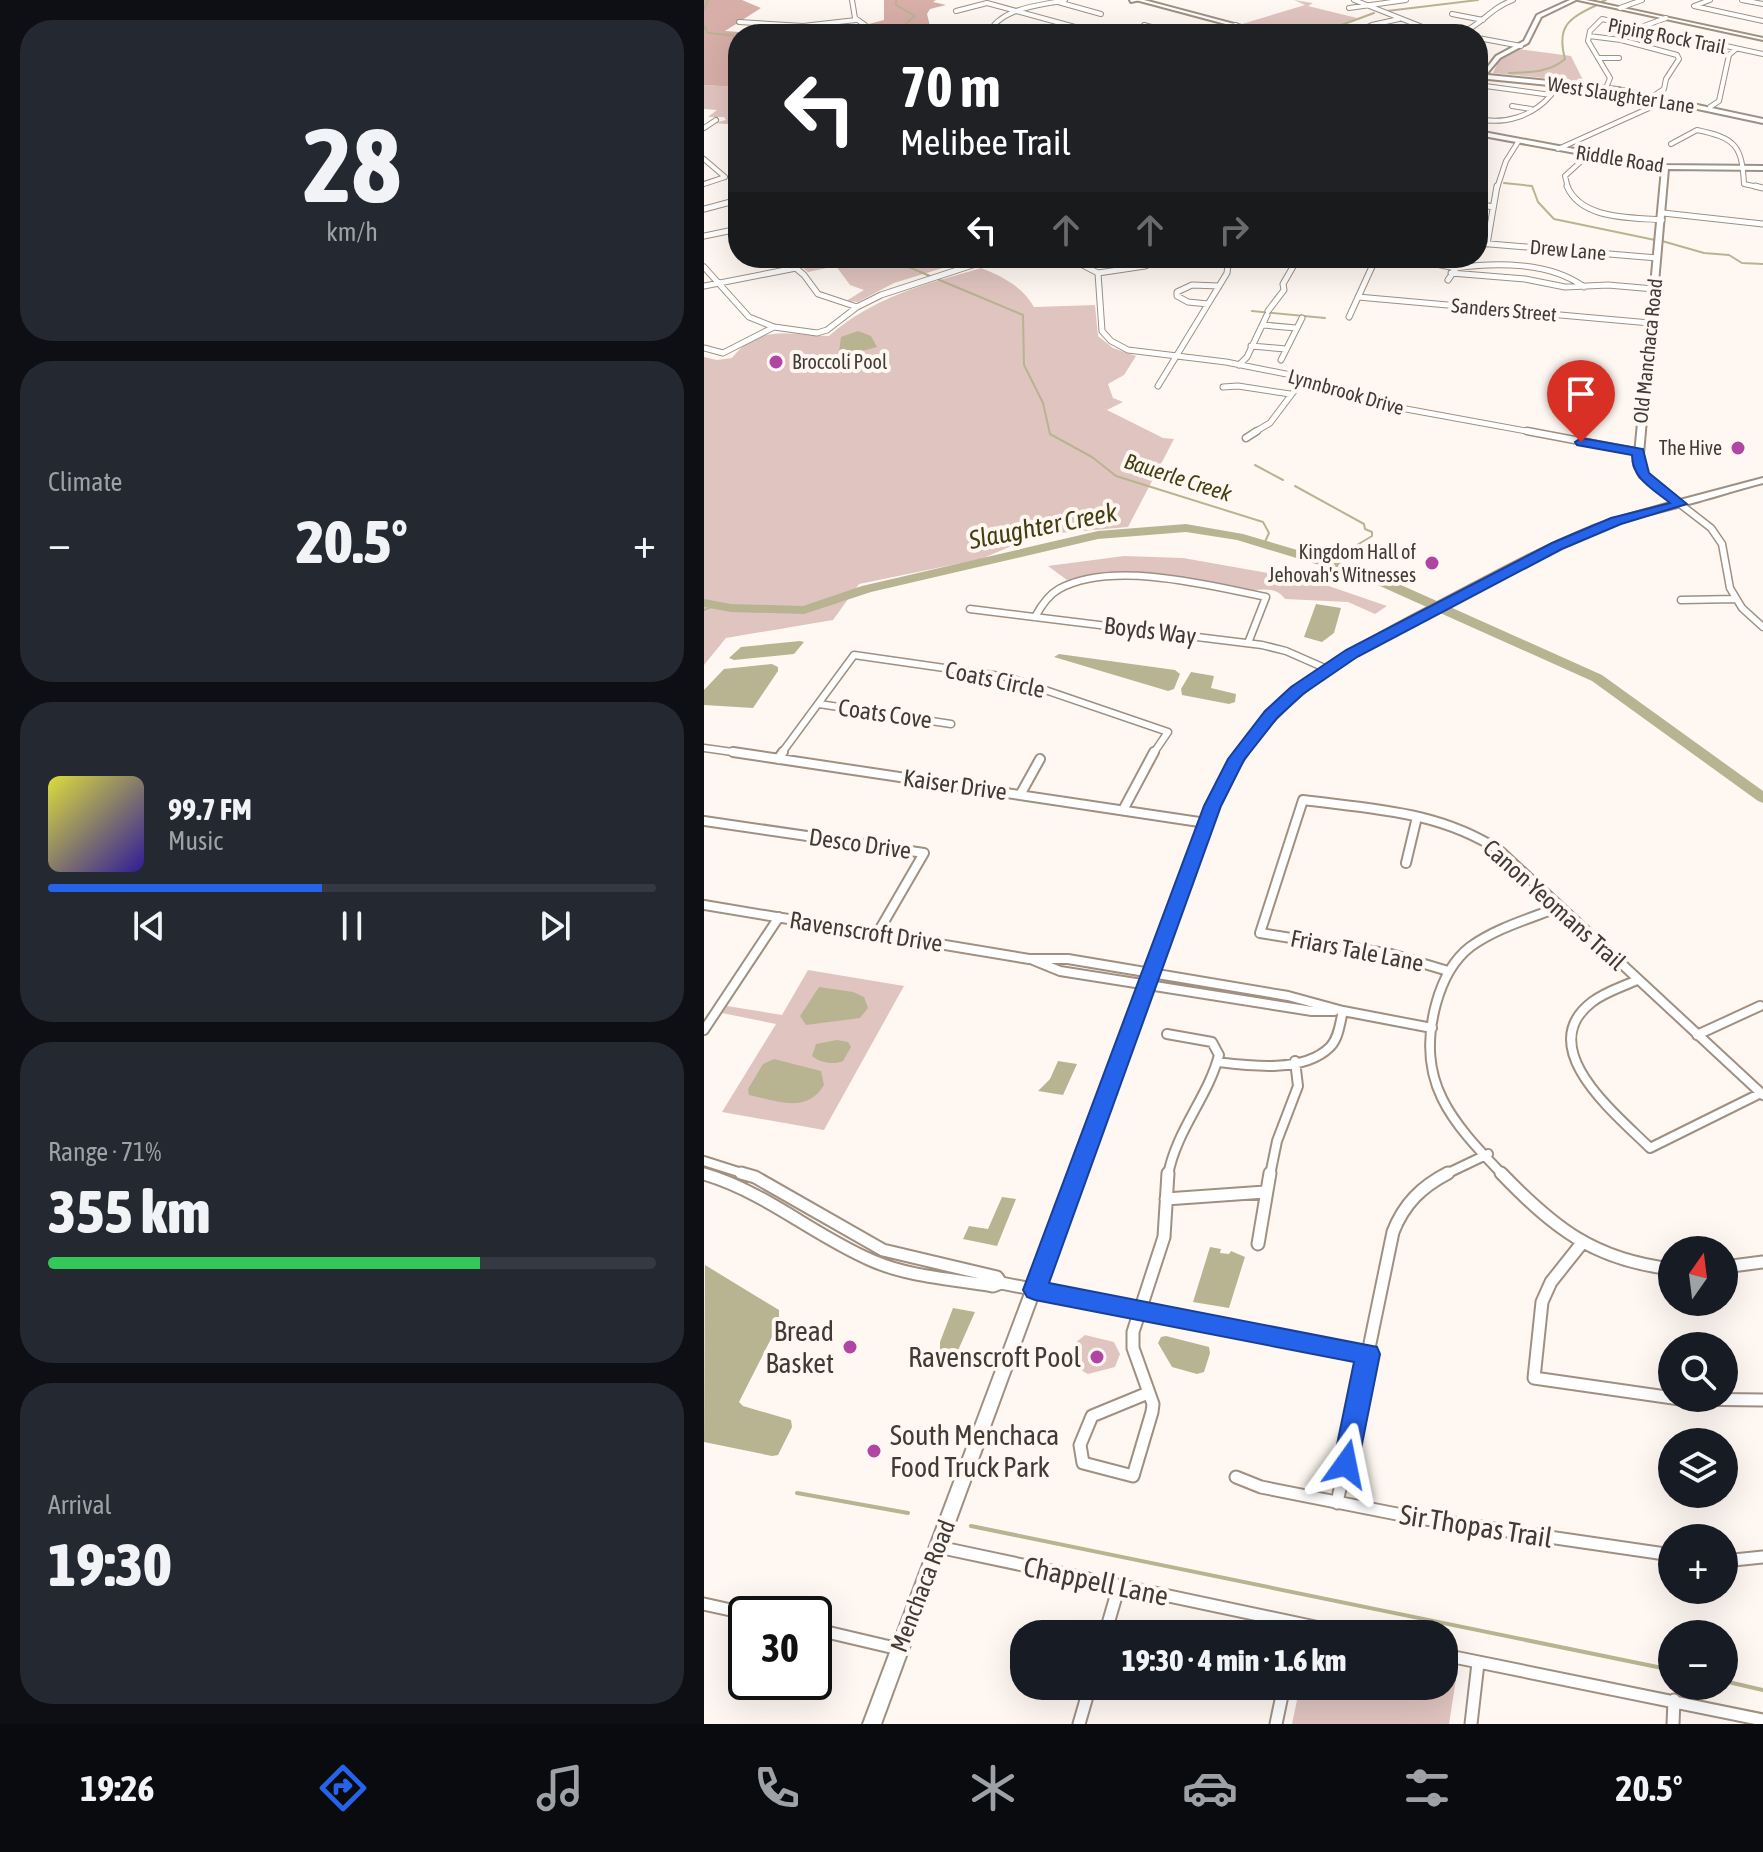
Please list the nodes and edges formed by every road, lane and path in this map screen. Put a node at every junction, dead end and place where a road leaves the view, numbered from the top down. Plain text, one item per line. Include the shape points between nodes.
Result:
1 (852, 0) edge
2 (1049, 0) edge
3 (1065, 0) edge
4 (1133, 0) edge
5 (1354, 0) edge
6 (1406, 0) edge
7 (1513, 0) edge
8 (1577, 0) edge
9 (1642, 0) edge
10 (1710, 0) edge
11 (1742, 0) edge
12 (1057, 2) junction
13 (1763, 4) edge
14 (1366, 5) junction
15 (1349, 8) dead end
16 (1620, 8) junction
17 (956, 11) dead end
18 (1020, 12) junction
19 (1101, 14) dead end
20 (1452, 14) dead end
21 (780, 16) dead end
22 (1666, 18) junction
23 (1400, 19) junction
24 (856, 20) junction
25 (1483, 20) junction
26 (739, 22) dead end
27 (1763, 23) edge
28 (767, 24) joint
29 (824, 24) edge
30 (863, 24) edge
31 (993, 24) edge
32 (1064, 24) edge
33 (1225, 24) edge
34 (1377, 24) edge
35 (1414, 24) edge
36 (1476, 24) edge
37 (1640, 28) junction
38 (1753, 28) dead end
39 (1589, 36) junction
40 (1763, 39) edge
41 (1488, 40) edge
42 (1521, 46) junction
43 (1737, 49) junction
44 (1763, 54) edge
45 (1598, 58) junction
46 (1619, 58) dead end
47 (1488, 68) edge
48 (1488, 79) edge
49 (1488, 80) edge
50 (1607, 87) junction
51 (1655, 95) junction
52 (1667, 100) junction
53 (1512, 106) dead end
54 (1710, 107) junction
55 (1532, 109) junction
56 (704, 119) edge
57 (1763, 120) edge
58 (1488, 122) edge
59 (704, 128) edge
60 (1488, 135) edge
61 (1518, 142) junction
62 (1671, 144) dead end
63 (1558, 149) junction
64 (1589, 154) junction
65 (704, 159) edge
66 (1665, 167) junction
67 (1743, 168) junction
68 (1763, 168) edge
69 (704, 184) edge
70 (1763, 188) edge
71 (728, 203) edge
72 (1488, 206) edge
73 (1493, 207) junction
74 (704, 209) edge
75 (1662, 216) junction
76 (1763, 224) edge
77 (728, 231) edge
78 (704, 236) edge
79 (1488, 238) edge
80 (1488, 244) edge
81 (1657, 258) junction
82 (1488, 266) edge
83 (704, 267) edge
84 (796, 268) joint
85 (960, 268) edge
86 (1088, 268) edge
87 (1132, 268) edge
88 (1227, 268) edge
89 (1292, 268) edge
90 (1371, 268) edge
91 (1447, 268) edge
92 (1463, 268) edge
93 (1454, 270) junction
94 (1098, 273) junction
95 (1448, 280) dead end
96 (721, 283) junction
97 (704, 286) edge
98 (1219, 286) junction
99 (1584, 287) junction
100 (1654, 289) junction
101 (1358, 297) junction
102 (1208, 304) junction
103 (857, 307) junction
104 (1284, 308) dead end
105 (1269, 311) junction
106 (1349, 317) dead end
107 (1302, 318) dead end
108 (1650, 323) junction
109 (1263, 325) junction
110 (774, 327) junction
111 (1296, 328) junction
112 (1251, 346) junction
113 (704, 348) edge
114 (1286, 349) junction
115 (1176, 357) junction
116 (1281, 360) dead end
117 (1236, 364) junction
118 (1304, 378) junction
119 (1158, 386) dead end
120 (1223, 387) dead end
121 (1290, 394) junction
122 (1246, 438) dead end
123 (1638, 452) junction
124 (1763, 480) edge
125 (1680, 504) junction
126 (1736, 599) junction
127 (1681, 600) dead end
128 (970, 609) dead end
129 (1035, 617) junction
130 (1763, 627) edge
131 (1248, 643) junction
132 (1327, 669) junction
133 (819, 704) junction
134 (951, 724) dead end
135 (704, 748) edge
136 (778, 759) junction
137 (1040, 759) dead end
138 (1020, 795) junction
139 (1303, 800) joint
140 (1123, 810) junction
141 (1417, 817) junction
142 (704, 821) edge
143 (1206, 823) junction
144 (1406, 863) dead end
145 (704, 905) edge
146 (1559, 907) junction
147 (779, 917) junction
148 (877, 934) junction
149 (1448, 971) junction
150 (1150, 979) junction
151 (1637, 980) junction
152 (1760, 1006) dead end
153 (1343, 1011) junction
154 (1432, 1028) junction
155 (704, 1030) edge
156 (1167, 1034) dead end
157 (1697, 1035) junction
158 (1295, 1061) junction
159 (1218, 1062) junction
160 (1762, 1094) edge
161 (1488, 1154) junction
162 (704, 1161) edge
163 (704, 1174) edge
164 (1265, 1192) junction
165 (1166, 1199) junction
166 (1582, 1243) junction
167 (1258, 1244) dead end
168 (1763, 1262) edge
169 (1738, 1265) edge
170 (1658, 1267) edge
171 (1001, 1283) junction
172 (1035, 1290) junction
173 (1140, 1309) junction
174 (1368, 1354) junction
175 (1148, 1393) junction
176 (1763, 1400) edge
177 (1236, 1477) dead end
178 (1337, 1503) junction
179 (938, 1547) junction
180 (1658, 1553) edge
181 (1763, 1557) edge
182 (1738, 1560) edge
183 (1119, 1586) junction
184 (704, 1604) edge
185 (728, 1609) edge
186 (1109, 1620) edge
187 (1261, 1620) edge
188 (832, 1633) edge
189 (899, 1649) junction
190 (1458, 1658) edge
191 (1478, 1663) junction
192 (1658, 1697) edge
193 (1086, 1700) edge
194 (1281, 1700) edge
195 (1674, 1700) joint
196 (1763, 1720) edge
197 (872, 1724) edge
198 (1079, 1724) edge
199 (1276, 1724) edge
200 (1471, 1724) edge
201 (1673, 1724) edge

1 - 24 street
2 - 12 street
3 - 12 street
4 - 33 main road
5 - 14 street
6 - 14 street
7 - 25 street via 1492,8
8 - 16 street
8 - 42 street via 1539,16
9 - 16 street
10 - 27 street via 1694,6
11 - 13 street
12 - 18 street
12 - 19 street
14 - 15 street
14 - 23 street
16 - 22 street
17 - 18 street via 987,3
18 - 31 street
18 - 32 street
20 - 25 street
21 - 28 street
22 - 37 street
22 - 40 street
23 - 34 street
23 - 35 street
24 - 29 street
24 - 30 street
25 - 36 street
26 - 28 street
27 - 38 street
37 - 39 street, Piping Rock Trail via 1602,19
37 - 43 street, Piping Rock Trail
39 - 45 street, Piping Rock Trail
39 - 51 street via 1677,55 1665,88
41 - 42 street
42 - 47 street
43 - 44 street, Piping Rock Trail
43 - 54 street via 1729,54 1719,101
45 - 46 street
45 - 50 street, Piping Rock Trail via 1611,80
48 - 50 main road, West Slaughter Lane
49 - 55 street via 1551,95
50 - 51 main road, West Slaughter Lane
50 - 52 main road, West Slaughter Lane
51 - 54 main road, West Slaughter Lane
52 - 57 main road, West Slaughter Lane
52 - 63 street
53 - 55 street
54 - 57 main road, West Slaughter Lane
55 - 58 street
56 - 59 street via 716,120
60 - 61 street, Riddle Road
61 - 63 street, Riddle Road
61 - 73 street
62 - 67 street via 1697,130 1726,137 1737,143
63 - 64 street, Riddle Road
64 - 66 street, Riddle Road
64 - 75 street via 1565,176 1579,202 1601,212
65 - 69 street via 725,177
66 - 67 street, Riddle Road
66 - 75 street, Old Manchaca Road
67 - 68 street, Riddle Road
67 - 70 street via 1744,185
71 - 74 street
72 - 73 street
73 - 79 street
75 - 76 street
75 - 81 street, Old Manchaca Road
77 - 78 street
80 - 81 street, Drew Lane
81 - 100 street, Old Manchaca Road
82 - 99 street via 1570,277
83 - 96 street
84 - 96 street
84 - 103 street via 821,296
85 - 103 street
86 - 94 street
87 - 94 street
88 - 98 street
89 - 105 street
90 - 101 street
91 - 93 street
92 - 93 street
93 - 95 street
93 - 99 street
94 - 115 street, Lynnbrook Drive via 1101,328 1107,338 1136,352
96 - 97 street
96 - 110 street via 744,313
98 - 102 street
98 - 102 street via 1192,285 1177,292 1183,301
99 - 100 street
100 - 108 street, Old Manchaca Road
101 - 106 street
101 - 108 street, Sanders Street
102 - 115 street
103 - 110 street via 821,333
104 - 105 street
105 - 109 street
107 - 111 street
108 - 123 street, Old Manchaca Road
109 - 111 street
109 - 112 street
110 - 113 street via 723,353
111 - 114 street
112 - 114 street
112 - 117 street
114 - 116 street
115 - 117 street, Lynnbrook Drive
115 - 119 street
117 - 118 street, Lynnbrook Drive
118 - 121 street
118 - 123 street, Lynnbrook Drive via 1406,409
120 - 121 street
121 - 122 street via 1270,423
123 - 125 street, Old Manchaca Road via 1643,475
124 - 125 street, Menchaca Road
125 - 126 street, Old Manchaca Road via 1722,544
125 - 132 street, Menchaca Road via 1587,532
126 - 127 street
126 - 130 street, Old Manchaca Road
128 - 129 street, Boyds Way
129 - 131 street, Boyds Way
129 - 131 street via 1057,590 1090,578 1130,577 1266,597
131 - 132 street, Boyds Way
132 - 143 street, Menchaca Road via 1248,741
133 - 134 street, Coats Cove
133 - 136 street, Coats Circle
133 - 140 street, Coats Circle via 854,655 1007,677 1168,732
135 - 136 street, Kaiser Drive
136 - 138 street, Kaiser Drive
137 - 138 street
138 - 140 street, Kaiser Drive
139 - 141 street, Canon Yeomans Trail
139 - 149 street, Friars Tale Lane via 1260,933 1391,954
140 - 143 street, Kaiser Drive
141 - 144 street
141 - 146 street, Canon Yeomans Trail via 1451,824 1491,844
142 - 148 street, Desco Drive via 924,853
143 - 150 street, Menchaca Road
145 - 147 street, Ravenscroft Drive
146 - 149 street via 1482,940
146 - 151 street, Canon Yeomans Trail
147 - 148 street, Ravenscroft Drive
147 - 155 street
148 - 150 street, Ravenscroft Drive via 1029,959 1060,971
149 - 154 street
150 - 153 street, Ravenscroft Drive via 1312,1011
150 - 172 street, Menchaca Road
151 - 157 street, Canon Yeomans Trail
151 - 160 street via 1585,1006 1572,1026 1569,1045 1579,1072 1650,1148
152 - 157 street
153 - 154 street, Ravenscroft Drive
153 - 158 street via 1332,1045
154 - 161 street via 1432,1079 1450,1110
156 - 159 street via 1212,1042 1218,1048
157 - 160 street, Canon Yeomans Trail
158 - 159 street via 1261,1066
158 - 164 street via 1300,1082
159 - 165 street via 1181,1136 1168,1171
161 - 166 street via 1550,1221
161 - 174 street via 1414,1193 1400,1211
162 - 171 street via 755,1177 883,1250 997,1277
163 - 171 street via 739,1184 872,1261 993,1286
164 - 165 street
164 - 167 street
165 - 173 street via 1164,1237
166 - 170 street via 1622,1261
166 - 176 street via 1546,1291 1534,1378 1680,1399
168 - 169 street
171 - 172 street
172 - 173 street
172 - 179 street, Menchaca Road
173 - 174 street
173 - 175 street via 1131,1341
174 - 178 street
175 - 175 street via 1152,1412 1133,1476 1083,1463 1080,1446 1092,1416
177 - 178 street, Sir Thopas Trail
178 - 180 street, Sir Thopas Trail
179 - 183 street, Chappell Lane
179 - 189 street, Menchaca Road
181 - 182 street
183 - 186 street
183 - 187 street, Chappell Lane
184 - 185 street
188 - 189 street
189 - 197 street, Menchaca Road
190 - 191 street
191 - 192 street
191 - 200 street
193 - 198 street
194 - 199 street
195 - 196 street
195 - 201 street

